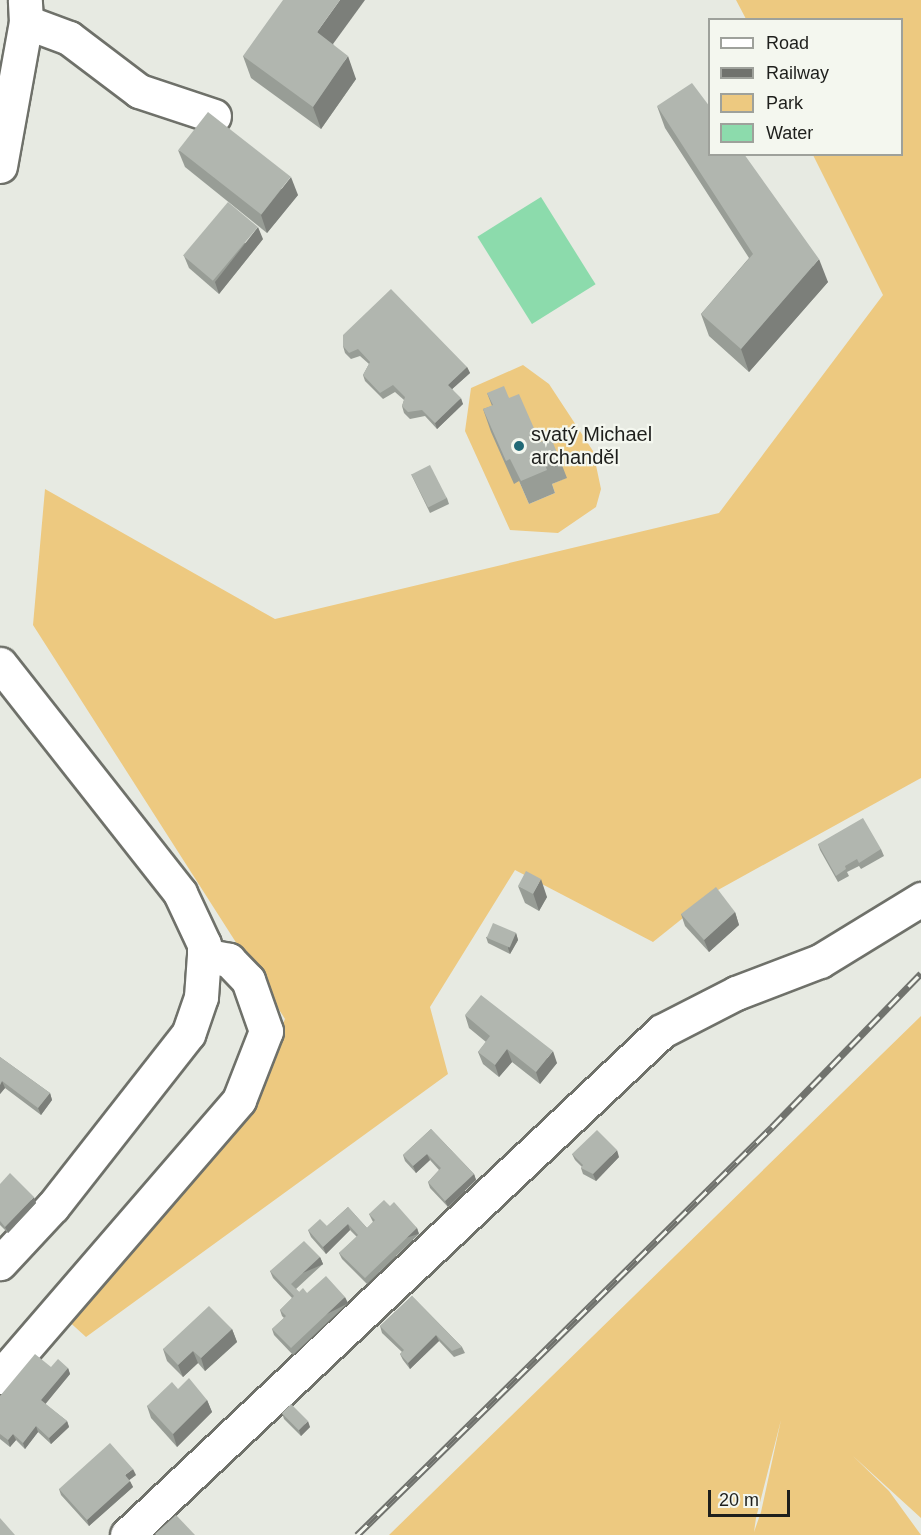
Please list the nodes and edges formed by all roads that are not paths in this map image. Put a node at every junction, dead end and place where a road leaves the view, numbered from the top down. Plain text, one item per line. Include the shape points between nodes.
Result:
1 (26, 11) edge
2 (214, 116) edge
3 (0, 166) edge
4 (0, 664) edge
5 (921, 899) edge
6 (204, 955) junction
7 (0, 1263) edge
8 (0, 1377) edge
9 (127, 1535) edge

1 - 2 street via 139,91
1 - 3 street
4 - 6 street via 180,893 204,944
5 - 9 street via 820,961 736,993 662,1031
6 - 7 street via 201,997 188,1034 53,1206
6 - 8 street via 229,960 248,980 266,1031 239,1100

